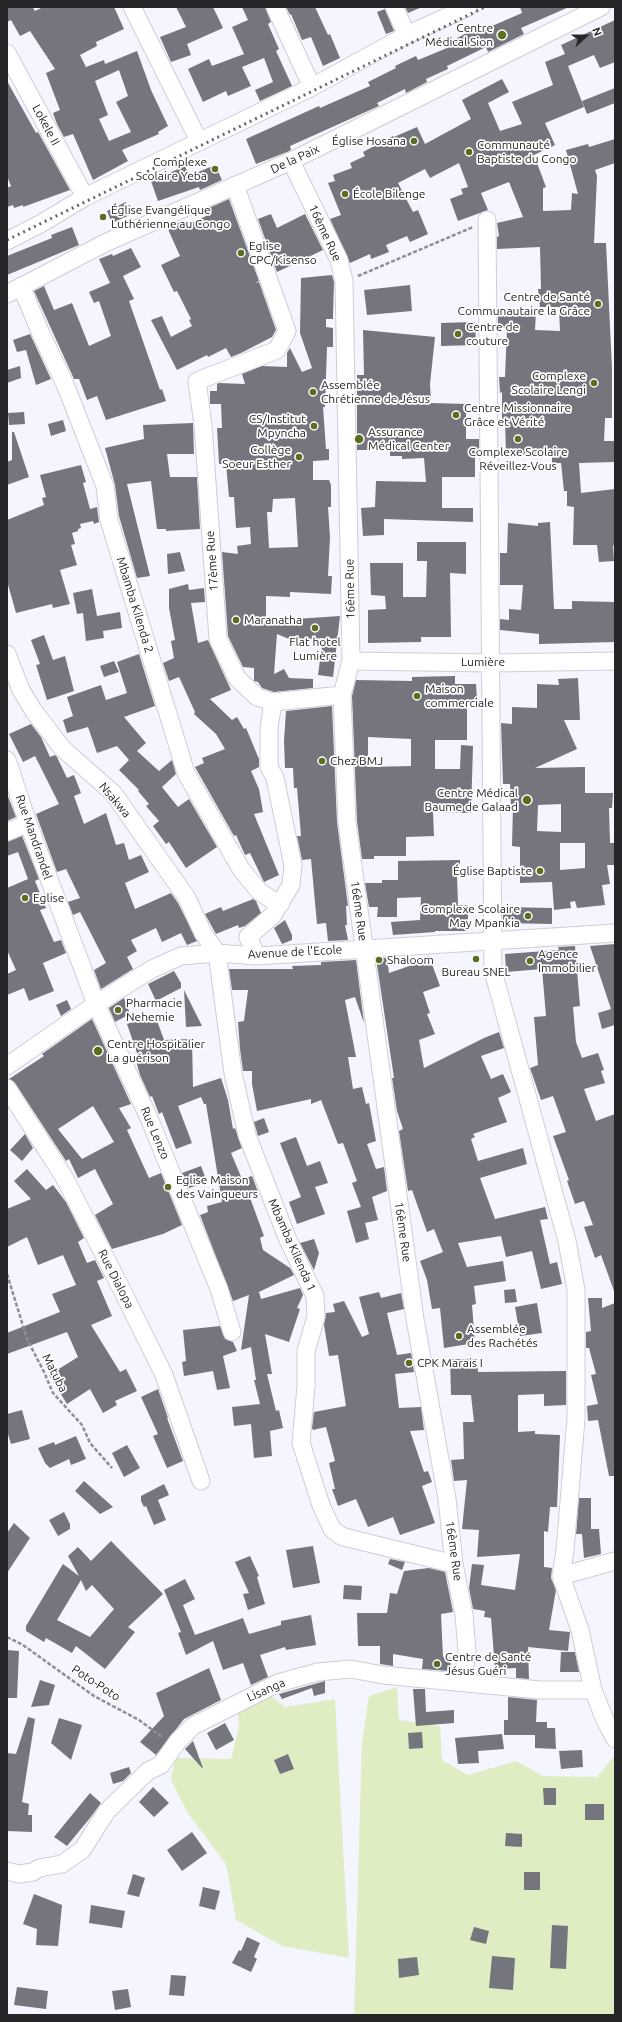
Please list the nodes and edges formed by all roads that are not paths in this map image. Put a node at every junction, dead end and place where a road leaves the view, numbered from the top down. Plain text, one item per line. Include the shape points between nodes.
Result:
1 (132, 7) edge
2 (275, 7) edge
3 (394, 7) edge
4 (468, 7) edge
5 (601, 7) edge
6 (407, 35) junction
7 (7, 53) edge
8 (312, 88) junction
9 (199, 141) junction
10 (291, 162) junction
11 (235, 185) junction
12 (85, 197) junction
13 (487, 220) road end
14 (7, 241) edge
15 (14, 290) edge
16 (7, 654) edge
17 (351, 661) junction
18 (615, 661) edge
19 (492, 663) junction
20 (342, 695) junction
21 (273, 702) junction
22 (7, 760) edge
23 (28, 823) junction
24 (7, 832) edge
25 (281, 903) junction
26 (615, 933) edge
27 (492, 940) junction
28 (364, 949) junction
29 (217, 953) junction
30 (257, 956) junction
31 (96, 1004) junction
32 (7, 1066) edge
33 (7, 1088) edge
34 (232, 1332) dead end
35 (201, 1481) dead end
36 (615, 1560) edge
37 (454, 1564) junction
38 (561, 1576) junction
39 (465, 1666) dead end
40 (593, 1690) junction
41 (615, 1739) edge
42 (7, 1871) edge

1 - 9 street
2 - 8 street
3 - 6 street
4 - 6 street
5 - 10 street, De la Paix
6 - 8 street
7 - 12 street, Lokele II
8 - 9 street
9 - 12 street
10 - 11 street, De la Paix
10 - 17 street, 16ème Rue via 339,260 344,281
11 - 15 street, De la Paix via 105,243
11 - 21 street, 17ème Rue via 287,331 277,350 197,381 203,425 218,639 237,678 257,697
12 - 14 street
13 - 19 street
15 - 25 street, Mbamba Kilenda 2 via 41,334 65,384 105,486 109,520 186,773 241,869 259,891
16 - 29 street, Nsakwa via 21,690 33,710 62,748 112,793 187,898 203,933
17 - 19 street, Lumière
17 - 20 street, 16ème Rue
18 - 19 street, Lumière
19 - 27 street
20 - 21 street
20 - 28 street, 16ème Rue via 347,822
21 - 25 street via 269,728 269,767 275,778 293,865 291,885
22 - 23 street, Rue Mandrandel
23 - 24 street
23 - 31 street, Rue Mandrandel
25 - 30 street via 273,915 248,937
26 - 27 street, Avenue de l'Ecole
27 - 28 street, Avenue de l'Ecole
27 - 38 street via 493,971 568,1241 576,1290 576,1419
28 - 30 street, Avenue de l'Ecole
28 - 37 street, 16ème Rue via 415,1319 447,1499
29 - 30 street, Avenue de l'Ecole
29 - 31 street, Avenue de l'Ecole via 181,956 152,969
29 - 37 street, Mbamba Kilenda 1 via 233,1073 248,1135 288,1240 315,1296 316,1317 306,1351 301,1443 321,1505 332,1529 341,1536
31 - 32 street, Avenue de l'Ecole
31 - 34 street, Rue Lenzo via 150,1118 219,1290
33 - 35 street, Rue Dialopa via 64,1177 119,1283 164,1375
36 - 38 street
37 - 39 street, 16ème Rue via 464,1615 467,1651
38 - 40 street via 580,1630
40 - 41 street
40 - 42 street, Lisanga via 540,1690 383,1675 351,1669 318,1672 278,1683 193,1726 174,1746 161,1765 148,1771 107,1811 82,1850 62,1864 19,1874

